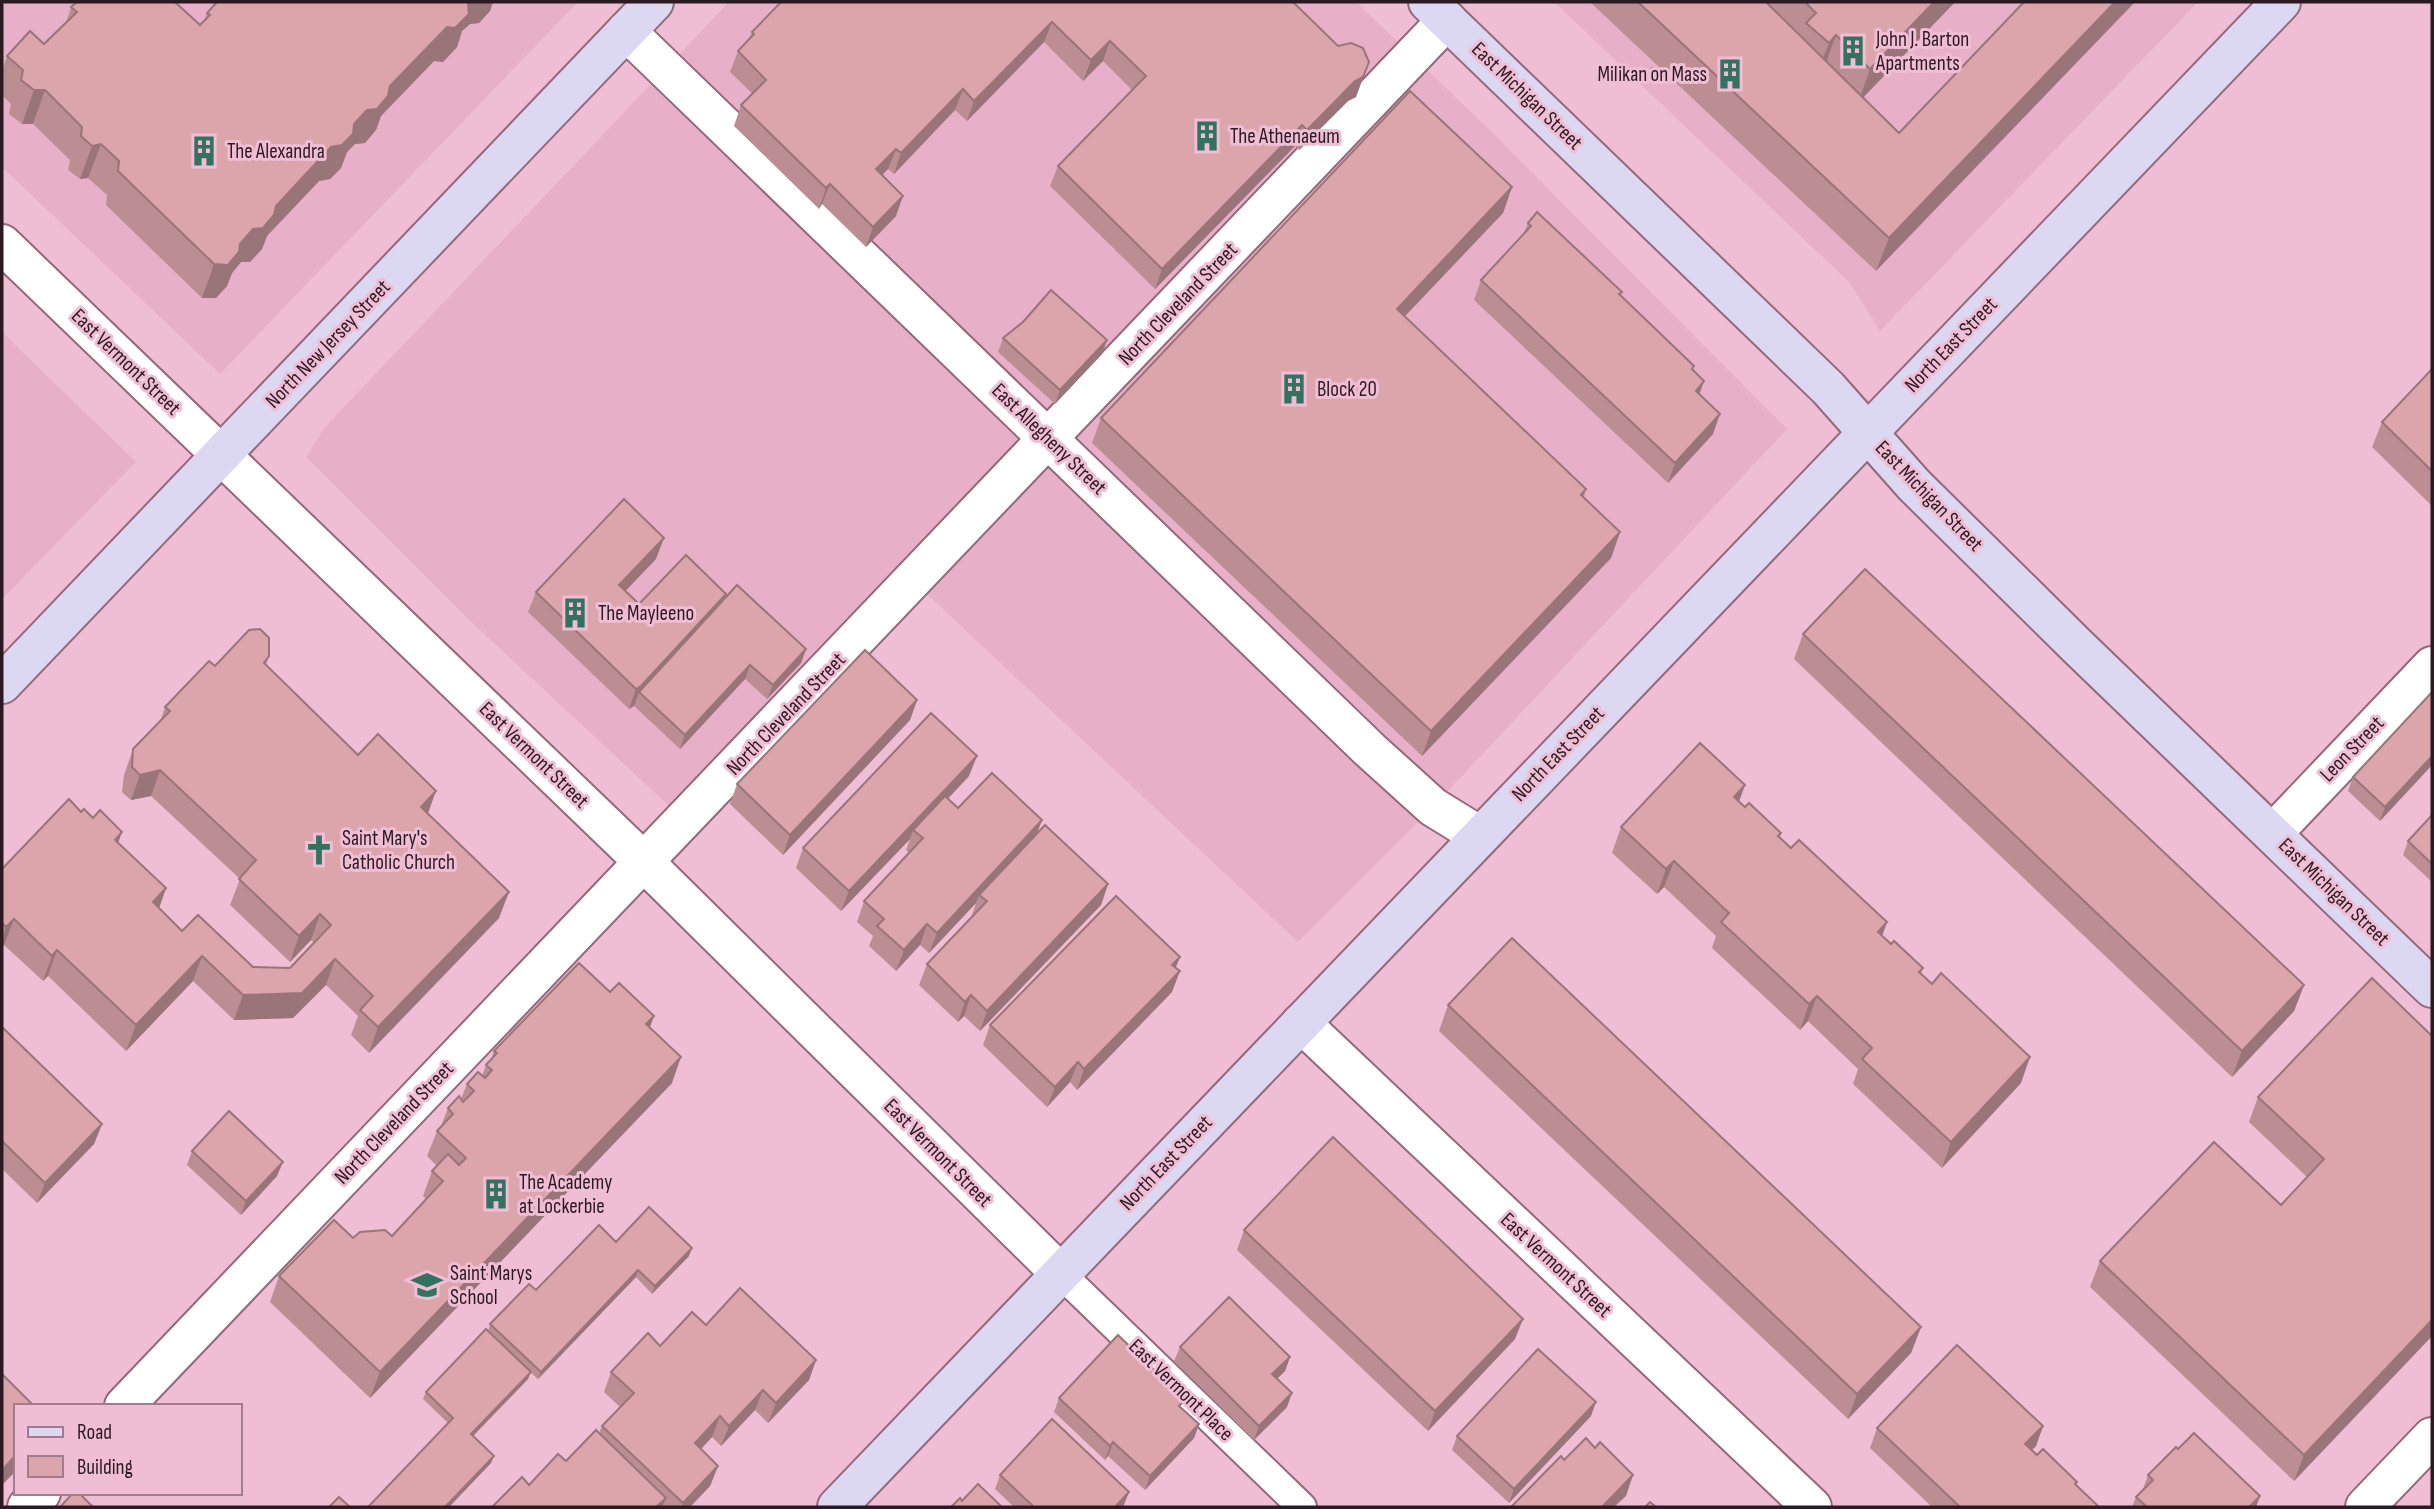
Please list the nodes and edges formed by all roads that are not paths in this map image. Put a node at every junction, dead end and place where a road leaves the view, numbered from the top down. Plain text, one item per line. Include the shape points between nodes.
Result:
1 (654, 2) edge
2 (2281, 2) edge
3 (1437, 11) edge
4 (626, 31) junction
5 (2, 244) edge
6 (1868, 432) junction
7 (1049, 440) junction
8 (222, 454) junction
9 (2432, 666) edge
10 (2, 684) edge
11 (2273, 833) junction
12 (1480, 836) junction
13 (644, 862) junction
14 (2432, 988) edge
15 (1301, 1023) junction
16 (1060, 1273) junction
17 (126, 1404) edge
18 (2432, 1437) edge
19 (836, 1507) edge
20 (1302, 1507) edge
21 (1812, 1507) edge
22 (2365, 1507) edge

1 - 4 main road, North New Jersey Street
2 - 6 main road, North East Street
3 - 6 main road, East Michigan Street via 1819,379
3 - 7 street, North Cleveland Street
4 - 7 street, East Allegheny Street
4 - 8 main road, North New Jersey Street
5 - 8 street, East Vermont Street
6 - 11 main road, East Michigan Street via 1914,485 2019,589
6 - 12 main road, North East Street
7 - 12 street, East Allegheny Street via 1370,750 1433,807
7 - 13 street, North Cleveland Street
8 - 10 main road, North New Jersey Street
8 - 13 street, East Vermont Street
9 - 11 street, Leon Street
11 - 14 main road, East Michigan Street
12 - 15 main road, North East Street
13 - 16 street, East Vermont Street
13 - 17 street, North Cleveland Street
15 - 16 main road, North East Street
15 - 21 street, East Vermont Street
16 - 19 main road, North East Street
16 - 20 lane, East Vermont Place
18 - 22 street

